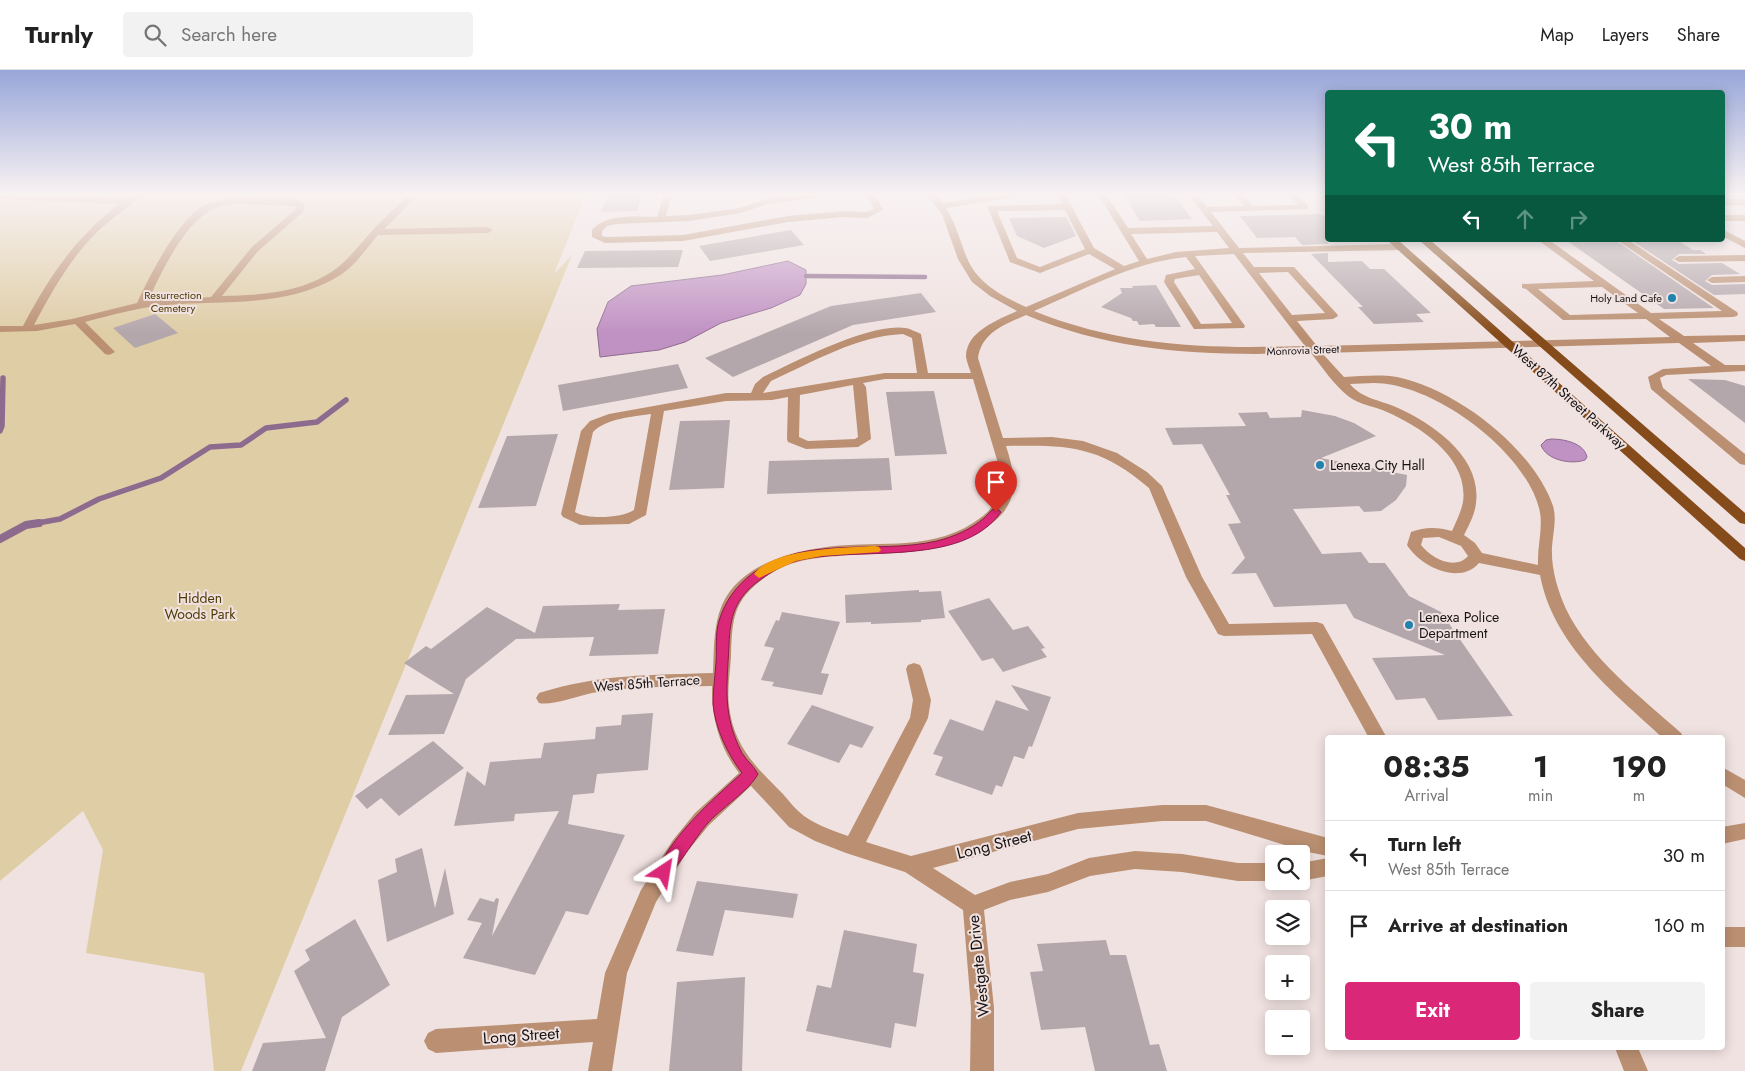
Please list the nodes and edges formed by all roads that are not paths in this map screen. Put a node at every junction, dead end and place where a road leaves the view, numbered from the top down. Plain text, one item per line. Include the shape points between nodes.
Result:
1 (85, 241) edge
2 (177, 241) edge
3 (265, 241) edge
4 (368, 241) edge
5 (956, 241) edge
6 (1005, 241) edge
7 (1085, 241) edge
8 (1131, 241) edge
9 (1228, 241) edge
10 (1426, 242) edge
11 (1546, 242) edge
12 (1625, 242) edge
13 (1396, 243) edge
14 (1090, 250) junction
15 (1236, 251) junction
16 (1189, 254) junction
17 (1745, 258) edge
18 (1680, 259) dead end
19 (1144, 262) junction
20 (1122, 269) junction
21 (1251, 270) junction
22 (1202, 271) junction
23 (1745, 279) edge
24 (1712, 280) dead end
25 (1604, 284) junction
26 (214, 300) junction
27 (141, 305) junction
28 (1025, 311) junction
29 (1648, 316) junction
30 (1289, 318) junction
31 (78, 322) junction
32 (0, 329) edge
33 (27, 329) junction
34 (1745, 338) edge
35 (1681, 340) junction
36 (1510, 344) junction
37 (1544, 344) junction
38 (1314, 350) junction
39 (109, 352) dead end
40 (1745, 368) edge
41 (1722, 369) junction
42 (923, 376) junction
43 (977, 376) junction
44 (856, 381) junction
45 (1341, 381) junction
46 (794, 392) junction
47 (756, 396) junction
48 (658, 409) junction
49 (999, 442) junction
50 (1744, 460) edge
51 (1745, 520) edge
52 (1456, 536) junction
53 (1745, 556) edge
54 (1476, 557) junction
55 (1548, 572) junction
56 (914, 669) dead end
57 (720, 679) junction
58 (545, 698) dead end
59 (1376, 735) edge
60 (1672, 735) edge
61 (751, 774) junction
62 (1725, 776) edge
63 (1745, 790) edge
64 (1745, 831) edge
65 (1725, 835) edge
66 (1325, 846) edge
67 (852, 847) junction
68 (911, 865) junction
69 (1325, 868) edge
70 (1310, 870) edge
71 (1265, 872) edge
72 (973, 905) junction
73 (1745, 937) edge
74 (1725, 938) edge
75 (606, 1030) junction
76 (436, 1041) dead end
77 (1628, 1050) edge
78 (600, 1071) edge
79 (982, 1071) edge
80 (1636, 1071) edge

1 - 33 street via 59,270
2 - 27 street
3 - 26 street
4 - 26 street via 346,266 320,282 274,296
5 - 28 street, Monrovia Street via 971,274 989,291
6 - 14 street via 1013,260 1040,270
7 - 14 street
8 - 19 street
9 - 15 street
10 - 37 main road, West 87th Street Parkway
11 - 25 street
12 - 29 street via 1733,314
13 - 15 street, West 85th Terrace
13 - 36 main road, West 87th Street Parkway
14 - 20 street
15 - 16 street, West 85th Terrace
15 - 21 street
16 - 19 street, West 85th Terrace
16 - 22 street
17 - 18 street
19 - 20 street, West 85th Terrace
20 - 28 street, West 85th Terrace
21 - 30 street
21 - 30 street via 1291,269 1332,316
22 - 22 street via 1207,278 1240,326 1198,327 1169,282 1170,277
23 - 24 street
25 - 29 street
25 - 29 street via 1525,286 1567,318
26 - 27 street
27 - 31 street
28 - 38 street, Monrovia Street via 1084,334 1157,348
28 - 43 street, West 85th Terrace via 981,335 973,346 972,358
29 - 35 street
30 - 38 street
31 - 33 street
31 - 39 street
32 - 33 street
34 - 35 street, Monrovia Street
35 - 37 street, Monrovia Street
35 - 41 street
36 - 37 street, Monrovia Street
36 - 38 street, Monrovia Street
36 - 53 main road, West 87th Street Parkway
37 - 51 main road, West 87th Street Parkway
38 - 45 street
40 - 41 street
41 - 50 street via 1663,372 1654,377 1657,389
42 - 43 street
42 - 44 street via 885,376
42 - 47 street via 917,336 913,332 894,330 854,341 767,379
43 - 49 street, West 85th Terrace
44 - 46 street
44 - 46 street via 860,387 865,439 858,443 806,445 793,439
45 - 52 street via 1354,396 1416,422 1438,438 1459,460 1467,478 1470,498
45 - 55 street via 1405,382 1462,411 1507,446 1528,471 1546,507
46 - 47 street
47 - 48 street via 726,397
48 - 48 street via 609,418 587,430 568,514 580,522 630,520 641,512
49 - 57 street, West 85th Terrace via 1008,485 1002,503 988,520 966,534 938,544 910,548 822,552 793,558 767,569 745,585 730,604 724,624
49 - 59 street via 1052,441 1082,446 1112,456 1142,475 1155,486 1194,577 1224,630 1317,628
52 - 54 street via 1473,550
52 - 54 street via 1422,532 1416,535 1414,545 1426,559 1455,568 1466,566
54 - 55 street
55 - 60 street via 1559,610 1586,652 1606,675
56 - 67 street via 922,700 919,718
57 - 58 street, West 85th Terrace via 613,683
57 - 61 street, West 85th Terrace via 720,705 725,727 737,757
61 - 67 street, West 85th Terrace via 796,821
61 - 75 street via 702,818 648,897 616,973
62 - 63 street
64 - 65 street
66 - 68 street, Long Street via 1206,814 1162,813 1078,821
67 - 68 street
68 - 72 street, Westgate Drive
69 - 70 street
71 - 72 street via 1135,860 1089,867
72 - 79 street, Westgate Drive via 984,1017
73 - 74 street
75 - 76 street, Long Street
75 - 78 street
77 - 80 street

